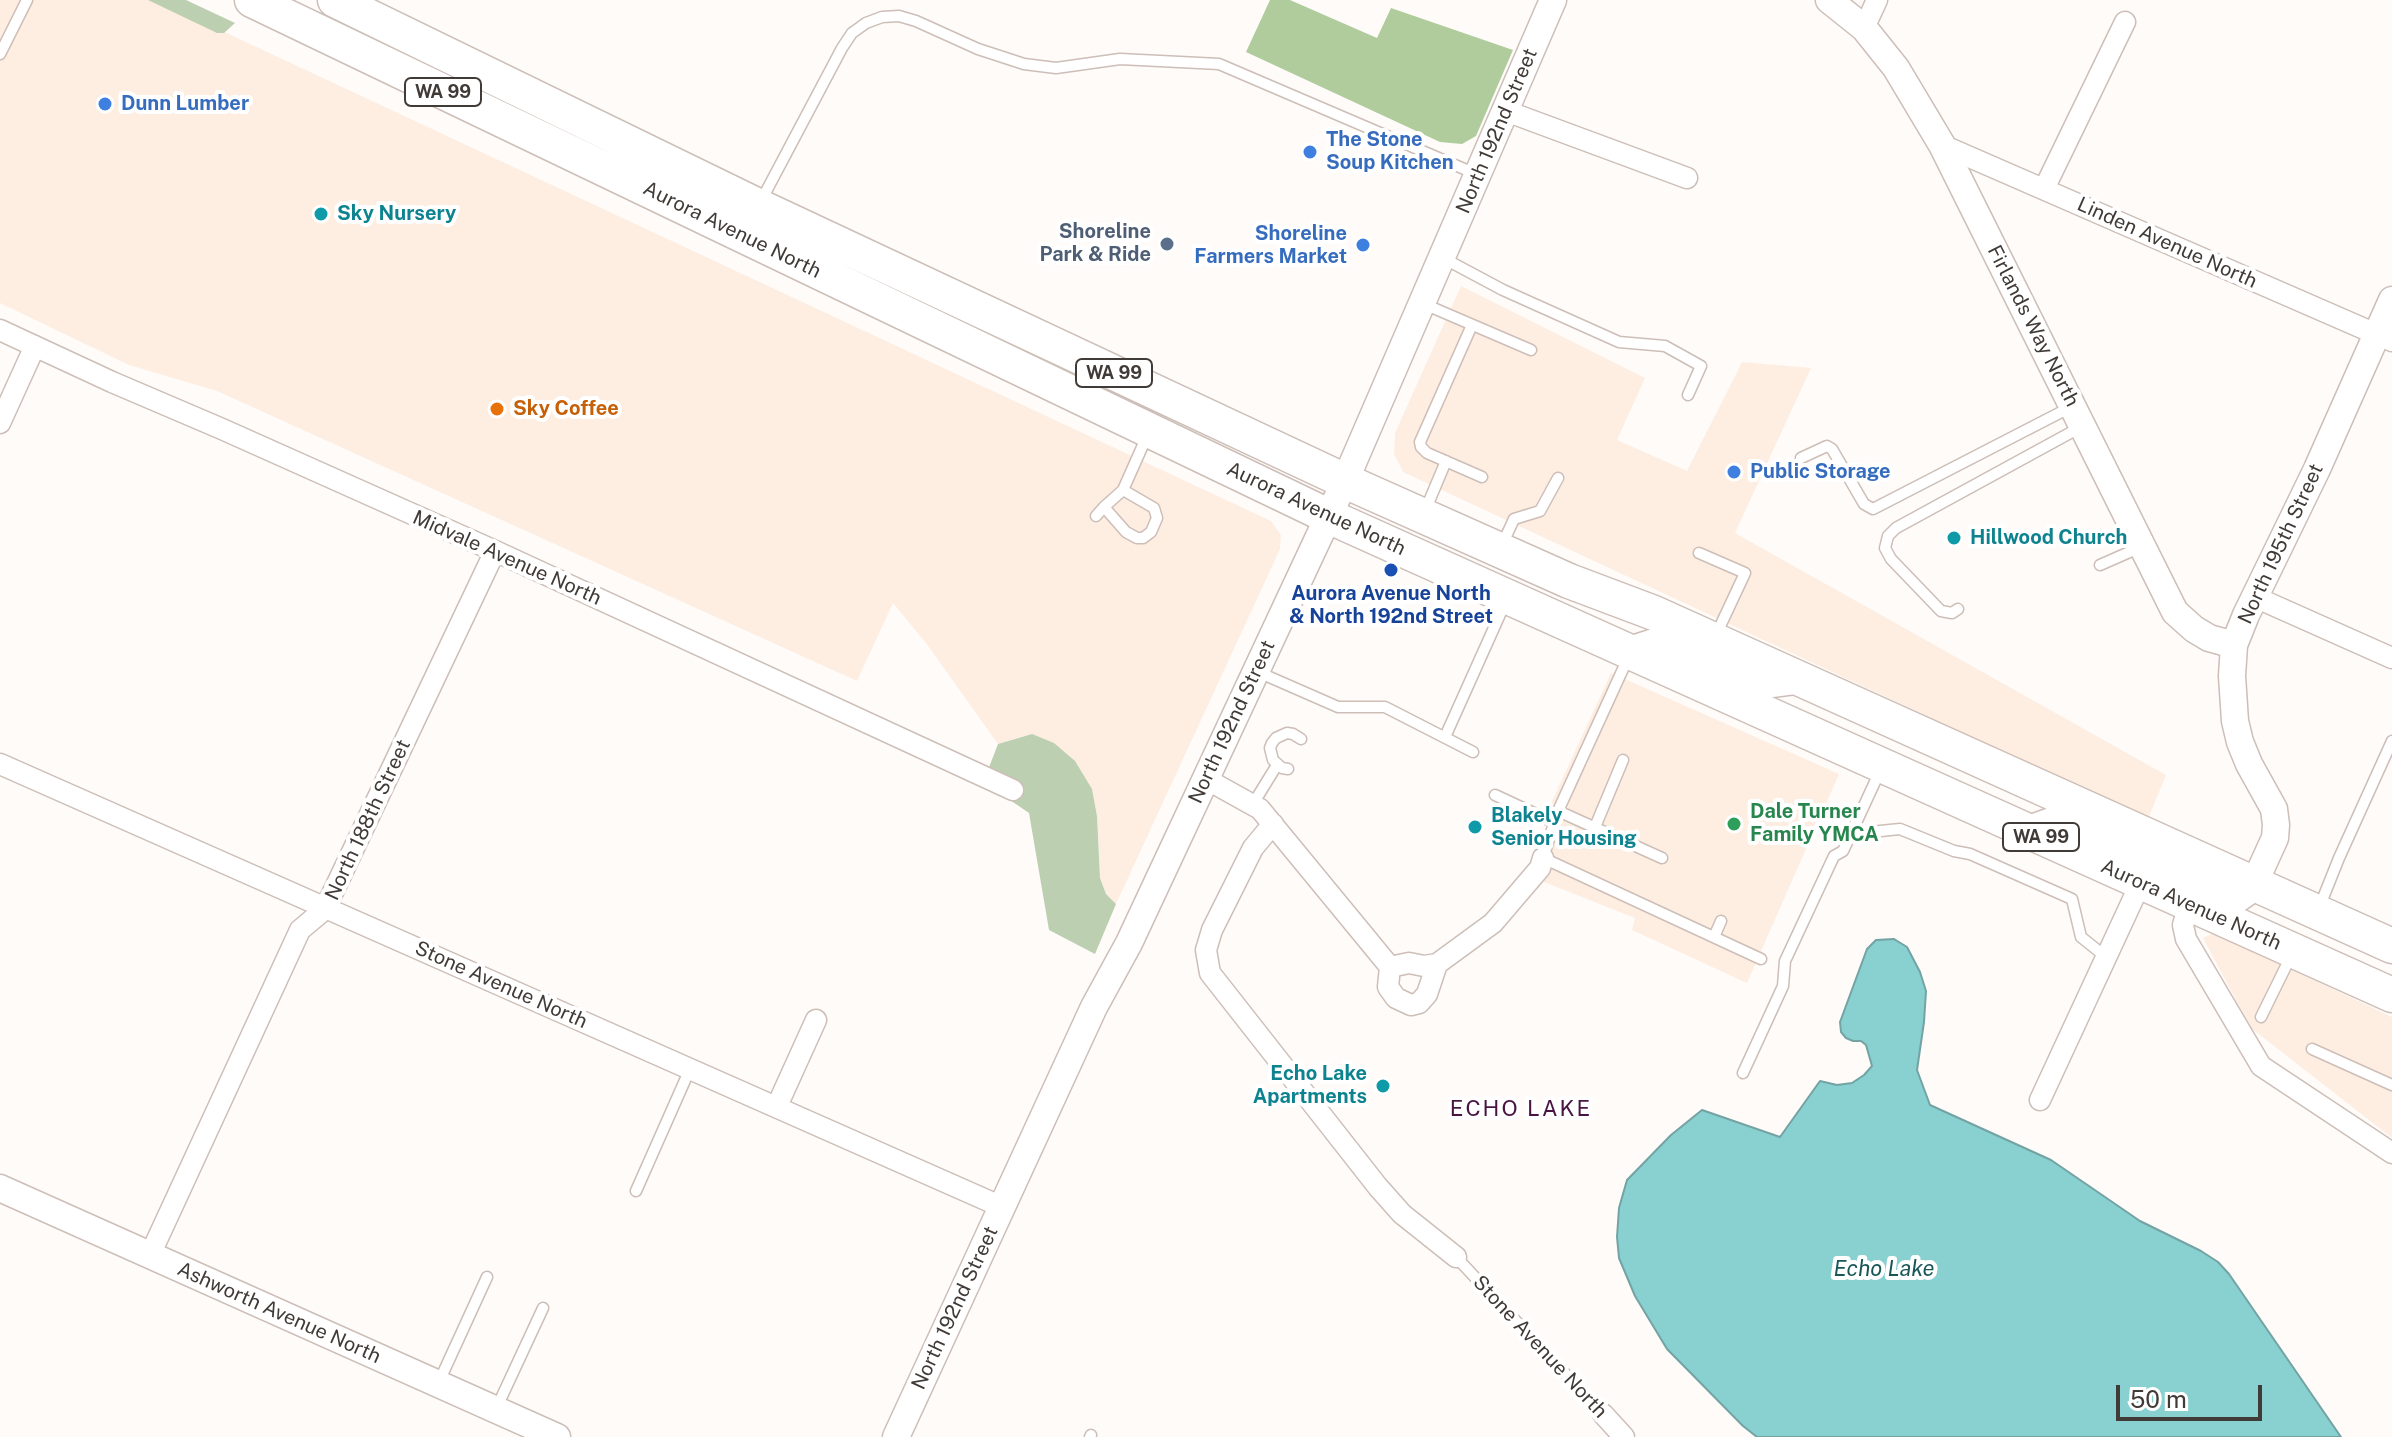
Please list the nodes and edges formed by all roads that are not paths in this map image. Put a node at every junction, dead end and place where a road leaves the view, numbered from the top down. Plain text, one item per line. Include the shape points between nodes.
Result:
1 (27, 0) edge
2 (252, 0) edge
3 (335, 0) edge
4 (1553, 0) edge
5 (1829, 0) edge
6 (1877, 0) edge
7 (2125, 22) dead end
8 (1864, 28) junction
9 (419, 41) junction
10 (0, 54) edge
11 (380, 62) junction
12 (1506, 111) junction
13 (1942, 145) junction
14 (1478, 174) junction
15 (1687, 178) dead end
16 (2044, 189) junction
17 (758, 206) junction
18 (709, 219) junction
19 (809, 230) junction
20 (769, 248) junction
21 (1442, 258) junction
22 (2392, 300) edge
23 (1422, 303) junction
24 (1472, 325) junction
25 (0, 330) edge
26 (2384, 338) edge
27 (35, 346) junction
28 (1531, 350) dead end
29 (1688, 395) dead end
30 (2078, 416) junction
31 (0, 423) edge
32 (1150, 431) junction
33 (1801, 458) dead end
34 (1446, 461) junction
35 (1482, 477) dead end
36 (1558, 478) dead end
37 (1345, 481) junction
38 (1123, 490) junction
39 (1104, 507) junction
40 (1096, 516) dead end
41 (1328, 516) junction
42 (1423, 516) junction
43 (2143, 546) junction
44 (1499, 550) junction
45 (495, 551) junction
46 (1699, 553) dead end
47 (2100, 565) dead end
48 (1508, 597) junction
49 (2255, 597) junction
50 (1958, 609) dead end
51 (1714, 641) junction
52 (2234, 645) junction
53 (1630, 653) junction
54 (2392, 658) edge
55 (1256, 671) junction
56 (1796, 678) junction
57 (1445, 737) junction
58 (1301, 739) dead end
59 (2392, 741) edge
60 (1473, 752) dead end
61 (1623, 760) dead end
62 (0, 764) edge
63 (1277, 765) junction
64 (1882, 765) junction
65 (1288, 769) dead end
66 (1206, 779) junction
67 (1013, 790) dead end
68 (1495, 795) dead end
69 (1253, 804) junction
70 (1558, 811) junction
71 (1553, 822) junction
72 (1273, 824) junction
73 (1595, 827) junction
74 (2029, 832) junction
75 (1851, 834) junction
76 (1543, 858) junction
77 (1662, 858) dead end
78 (2141, 882) junction
79 (2254, 884) junction
80 (2189, 904) junction
81 (325, 909) junction
82 (2317, 912) junction
83 (1721, 921) dead end
84 (1714, 937) junction
85 (2392, 946) edge
86 (2294, 951) junction
87 (2106, 957) junction
88 (1761, 959) dead end
89 (1437, 964) junction
90 (1390, 967) junction
91 (2392, 995) edge
92 (2261, 1017) dead end
93 (816, 1020) dead end
94 (2312, 1049) dead end
95 (690, 1069) junction
96 (1743, 1073) dead end
97 (2391, 1082) edge
98 (2040, 1100) dead end
99 (777, 1106) junction
100 (2392, 1153) edge
101 (0, 1188) edge
102 (636, 1191) dead end
103 (1002, 1207) junction
104 (150, 1255) junction
105 (1456, 1257) joint
106 (487, 1277) dead end
107 (543, 1308) dead end
108 (438, 1384) junction
109 (496, 1410) junction
110 (1603, 1414) joint
111 (557, 1437) edge
112 (896, 1437) edge
113 (1624, 1437) edge

1 - 10 lane
2 - 11 highway, Aurora Avenue North / WA 99
3 - 9 highway, Aurora Avenue North / WA 99
4 - 12 street, North 192nd Street
5 - 8 street, Firlands Way North
6 - 8 street
7 - 16 street
8 - 13 street, Firlands Way North via 1896,68
9 - 11 main road
9 - 17 highway, Aurora Avenue North / WA 99
11 - 18 highway, Aurora Avenue North / WA 99
12 - 14 street, North 192nd Street
12 - 15 street
13 - 16 street, Linden Avenue North
13 - 30 street, Firlands Way North
14 - 17 lane via 1219,64 1120,59 1056,68 1024,64 899,16 882,17 852,33
14 - 21 street, North 192nd Street
16 - 26 street, Linden Avenue North
17 - 18 main road
17 - 19 highway, Aurora Avenue North / WA 99
18 - 20 highway, Aurora Avenue North / WA 99
19 - 20 main road
19 - 37 highway, Aurora Avenue North / WA 99
20 - 32 highway, Aurora Avenue North / WA 99
21 - 23 street, North 192nd Street
21 - 29 lane via 1619,342 1665,346 1701,366
22 - 26 street, North 195th Street
23 - 24 lane
23 - 37 street, North 192nd Street
24 - 28 lane
24 - 34 lane via 1420,442 1427,453
25 - 27 street, Midvale Avenue North
26 - 49 street, North 195th Street
27 - 31 street
27 - 45 street, Midvale Avenue North
30 - 33 lane via 1873,509 1859,496 1832,449 1827,446
30 - 43 street, Firlands Way North
30 - 50 lane via 1888,536 1885,548 1891,559 1941,611
32 - 38 lane
32 - 41 highway, Aurora Avenue North / WA 99
34 - 35 lane
34 - 42 lane
36 - 44 lane via 1540,511 1514,519
37 - 41 street, North 192nd Street
37 - 42 highway, Aurora Avenue North / WA 99
38 - 39 lane
38 - 39 lane via 1154,508 1157,518 1151,532 1137,538
39 - 40 lane
41 - 48 highway, Aurora Avenue North / WA 99
41 - 55 street, North 192nd Street
42 - 44 highway, Aurora Avenue North / WA 99
43 - 47 lane
43 - 52 street, Firlands Way North via 2175,612 2209,638
44 - 51 highway, Aurora Avenue North / WA 99
45 - 67 street, Midvale Avenue North
45 - 81 street, North 188th Street
46 - 51 lane via 1745,573
48 - 53 highway, Aurora Avenue North / WA 99
48 - 57 lane
49 - 52 street, North 195th Street
49 - 54 street
51 - 56 highway, Aurora Avenue North / WA 99
52 - 79 street, North 195th Street via 2235,721 2249,764 2274,809 2276,825
53 - 56 main road via 1667,641 1758,683
53 - 64 highway, Aurora Avenue North / WA 99
53 - 70 lane
55 - 57 lane via 1338,707 1385,707
55 - 66 street, North 192nd Street
56 - 79 highway, Aurora Avenue North / WA 99
57 - 60 lane
58 - 63 lane via 1287,733 1276,738 1270,748
59 - 82 lane
61 - 73 lane
62 - 81 street, Stone Avenue North
63 - 65 lane
63 - 69 lane
64 - 74 highway, Aurora Avenue North / WA 99
64 - 75 lane
66 - 69 street
66 - 103 street, North 192nd Street
68 - 71 lane
69 - 72 street
70 - 71 lane
70 - 73 lane
71 - 76 lane
72 - 90 street
72 - 105 street via 1253,848 1212,930 1206,950 1210,973 1402,1214
73 - 77 lane
74 - 78 highway, Aurora Avenue North / WA 99
74 - 79 main road via 2057,822 2228,896
75 - 87 lane via 1900,829 2072,899 2081,937
75 - 96 lane via 1843,851 1834,856 1785,961 1783,986
76 - 84 lane
76 - 89 street via 1493,923
78 - 80 highway, Aurora Avenue North / WA 99
78 - 87 street
79 - 82 highway, Aurora Avenue North / WA 99
80 - 86 highway, Aurora Avenue North / WA 99
80 - 100 street via 2183,925 2186,939 2261,1066
81 - 95 street, Stone Avenue North
81 - 104 street, North 188th Street via 300,930
82 - 85 highway, Aurora Avenue North / WA 99
83 - 84 lane
84 - 88 lane
86 - 91 highway, Aurora Avenue North / WA 99
86 - 92 lane
87 - 98 street
89 - 90 street
89 - 90 street via 1427,994 1411,1005 1388,987
93 - 99 street
94 - 97 lane
95 - 99 street, Stone Avenue North
95 - 102 lane
99 - 103 street, Stone Avenue North
101 - 104 street, Ashworth Avenue North
103 - 112 street, North 192nd Street
104 - 108 street, Ashworth Avenue North
105 - 110 lane, Stone Avenue North
106 - 108 lane
107 - 109 lane
108 - 109 street, Ashworth Avenue North
109 - 111 street, Ashworth Avenue North
110 - 113 street, Stone Avenue North

